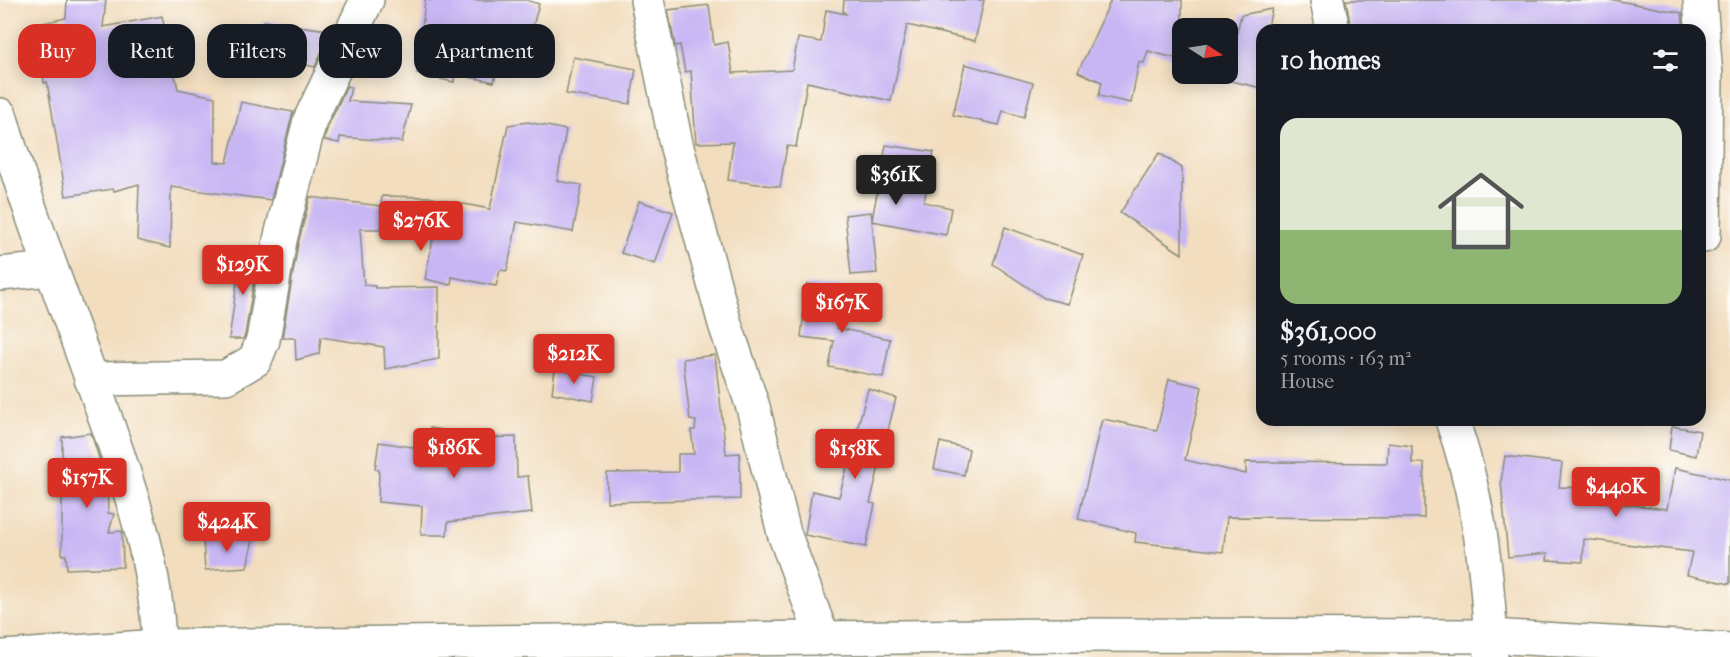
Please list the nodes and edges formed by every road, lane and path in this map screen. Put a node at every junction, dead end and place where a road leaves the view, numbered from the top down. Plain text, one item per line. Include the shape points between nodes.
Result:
1 (367, 0) edge
2 (647, 0) edge
3 (1327, 0) edge
4 (1700, 0) edge
5 (1332, 24) edge
6 (1702, 24) edge
7 (0, 115) edge
8 (50, 268) junction
9 (0, 274) edge
10 (91, 379) junction
11 (1454, 426) edge
12 (823, 639) junction
13 (159, 646) junction
14 (1204, 646) edge
15 (1491, 646) edge
16 (787, 648) edge
17 (1730, 650) edge
18 (4, 657) edge

1 - 10 street via 310,120 280,240 263,339 255,360 226,377
2 - 12 street via 676,144 725,324 753,408 784,533
3 - 5 street
4 - 6 street
7 - 8 street
8 - 9 street
8 - 10 street
10 - 13 street via 140,518 158,611
11 - 15 street via 1467,461 1483,542
12 - 14 street
12 - 16 street
13 - 16 street
13 - 18 street
14 - 15 street
15 - 17 street

